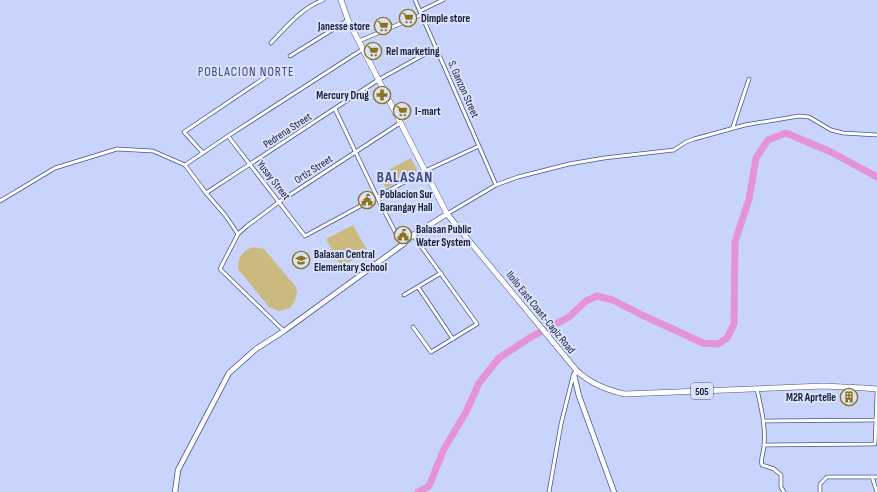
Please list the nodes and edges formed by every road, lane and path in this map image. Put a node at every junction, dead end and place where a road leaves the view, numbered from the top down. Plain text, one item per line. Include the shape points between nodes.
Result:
1 (323, 0) edge
2 (341, 0) edge
3 (415, 0) edge
4 (443, 0) edge
5 (420, 11) junction
6 (421, 15) junction
7 (348, 20) junction
8 (359, 41) junction
9 (271, 43) dead end
10 (436, 48) junction
11 (363, 49) junction
12 (290, 56) dead end
13 (279, 68) dead end
14 (378, 80) junction
15 (749, 80) dead end
16 (335, 109) junction
17 (400, 123) junction
18 (733, 127) junction
19 (877, 135) edge
20 (228, 136) junction
21 (479, 146) junction
22 (356, 152) junction
23 (203, 153) junction
24 (185, 165) junction
25 (251, 165) junction
26 (425, 171) junction
27 (496, 185) junction
28 (206, 193) junction
29 (377, 197) junction
30 (0, 201) edge
31 (279, 202) junction
32 (448, 214) junction
33 (238, 234) junction
34 (413, 235) junction
35 (402, 245) junction
36 (441, 273) junction
37 (418, 287) junction
38 (404, 295) dead end
39 (413, 327) dead end
40 (284, 331) junction
41 (453, 339) junction
42 (575, 373) junction
43 (757, 389) junction
44 (877, 391) edge
45 (876, 420) junction
46 (764, 421) junction
47 (764, 446) junction
48 (872, 477) junction
49 (877, 477) edge
50 (175, 492) edge
51 (549, 492) edge
52 (614, 492) edge
53 (784, 492) edge
54 (820, 492) edge
55 (877, 492) edge

1 - 9 street via 313,3
2 - 7 main road, Iloilo East Coast-Capiz Road / 505
3 - 5 street, S. Ganzon Street
4 - 5 street
5 - 6 street, S. Ganzon Street
6 - 8 street
6 - 10 street, S. Ganzon Street
7 - 8 main road, Iloilo East Coast-Capiz Road / 505
7 - 12 street
8 - 11 main road, Iloilo East Coast-Capiz Road / 505
10 - 14 street, Pedrena Street
10 - 21 street, S. Ganzon Street
11 - 14 main road, Iloilo East Coast-Capiz Road / 505
11 - 20 street
13 - 23 street via 184,132
14 - 16 street, Pedrena Street
14 - 17 main road, Iloilo East Coast-Capiz Road / 505
15 - 18 street
16 - 22 street
16 - 25 street, Pedrena Street
17 - 22 street, Ortiz Street
17 - 26 main road, Iloilo East Coast-Capiz Road / 505
18 - 19 street via 799,116 809,117 831,130 843,133
18 - 27 street via 686,142 674,150 569,164
20 - 23 street
20 - 25 street, Yusay Street
21 - 26 street
21 - 27 street, S. Ganzon Street
22 - 29 street
22 - 31 street, Ortiz Street
23 - 24 street
24 - 28 street
24 - 30 street via 153,151 117,149 55,168
25 - 28 street, Pedrena Street
25 - 31 street, Yusay Street
26 - 29 street
26 - 32 main road, Iloilo East Coast-Capiz Road / 505
27 - 32 street
28 - 33 street
29 - 31 street, Yusay Street via 305,236
29 - 35 street
31 - 33 street, Ortiz Street
32 - 34 street
32 - 42 main road, Iloilo East Coast-Capiz Road / 505 via 538,323
33 - 40 street via 220,269
34 - 35 street
34 - 36 street
35 - 40 street
36 - 37 street
36 - 41 street via 477,324
37 - 38 street
37 - 41 street
39 - 41 street via 431,352
40 - 50 street via 229,373 178,470
42 - 43 main road, Iloilo East Coast-Capiz Road / 505 via 598,386 625,394
42 - 51 street via 560,424
42 - 52 street via 579,396
43 - 44 main road, Iloilo East Coast-Capiz Road / 505 via 823,386
43 - 46 street
44 - 45 street
45 - 46 street
45 - 47 street via 875,444
46 - 47 street
47 - 53 street via 762,465 774,469 781,475
48 - 49 street
48 - 54 street via 826,477 820,484
48 - 55 street

